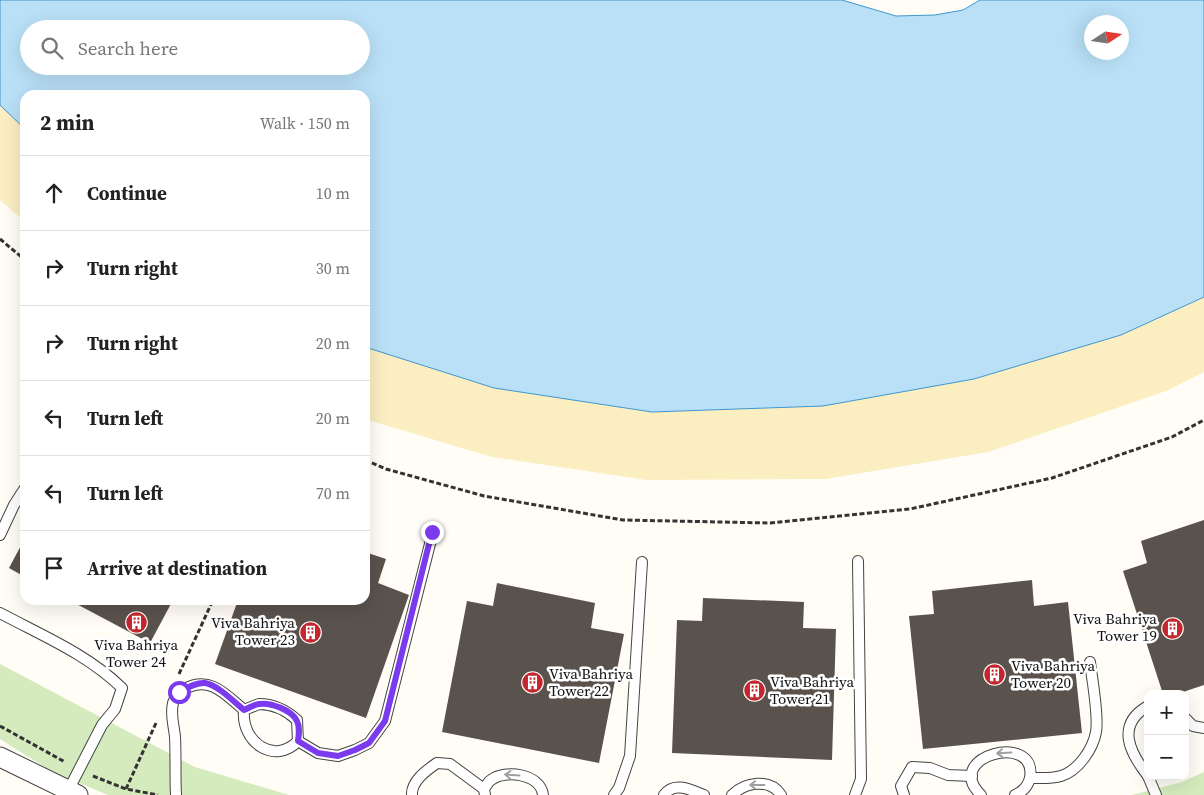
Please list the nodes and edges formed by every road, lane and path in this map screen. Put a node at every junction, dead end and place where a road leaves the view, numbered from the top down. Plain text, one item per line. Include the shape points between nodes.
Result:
1 (0, 239) edge
2 (20, 256) edge
3 (1204, 420) edge
4 (370, 462) edge
5 (20, 496) edge
6 (432, 532) dead end
7 (0, 535) edge
8 (858, 560) dead end
9 (642, 562) dead end
10 (0, 613) edge
11 (1090, 662) dead end
12 (1144, 709) edge
13 (244, 710) junction
14 (1189, 722) edge
15 (1204, 728) edge
16 (298, 741) junction
17 (0, 757) edge
18 (1144, 771) edge
19 (972, 776) junction
20 (1030, 778) junction
21 (1150, 780) edge
22 (74, 792) edge
23 (484, 792) edge
24 (176, 795) edge
25 (412, 795) edge
26 (542, 795) edge
27 (614, 795) edge
28 (664, 795) edge
29 (704, 795) edge
30 (732, 795) edge
31 (781, 795) edge
32 (855, 795) edge
33 (904, 795) edge
34 (981, 795) edge
35 (1015, 795) edge
36 (1156, 795) edge

1 - 2 path
3 - 4 path via 1172,436 1052,478 910,509 770,523 623,520 484,496
5 - 7 lane
6 - 16 lane via 385,721 369,743 338,756 318,753
8 - 32 lane via 861,779
9 - 27 lane via 630,756
10 - 22 lane via 71,649 122,688 115,709 102,725
11 - 20 lane via 1097,732 1091,747 1073,770 1062,776
12 - 18 lane via 1134,716 1127,736 1134,758
13 - 16 lane via 266,704 289,713 297,720
13 - 16 lane via 247,733 259,745 276,751 292,747
13 - 24 lane via 223,692 206,683 191,685 179,692 173,701 171,720 175,736
14 - 15 lane
17 - 22 street
20 -> 19 lane via 1026,761 1020,754 1010,752 989,755 981,760 972,770
19 - 33 lane via 948,775 930,768 912,767 901,786
19 - 34 lane via 974,787
20 - 35 lane via 1027,786
21 - 36 lane
23 - 25 lane via 450,764 438,763 423,773
26 -> 23 lane via 536,782 513,773 491,779
28 - 29 lane via 675,787
31 -> 30 lane via 770,786 761,784 740,788

